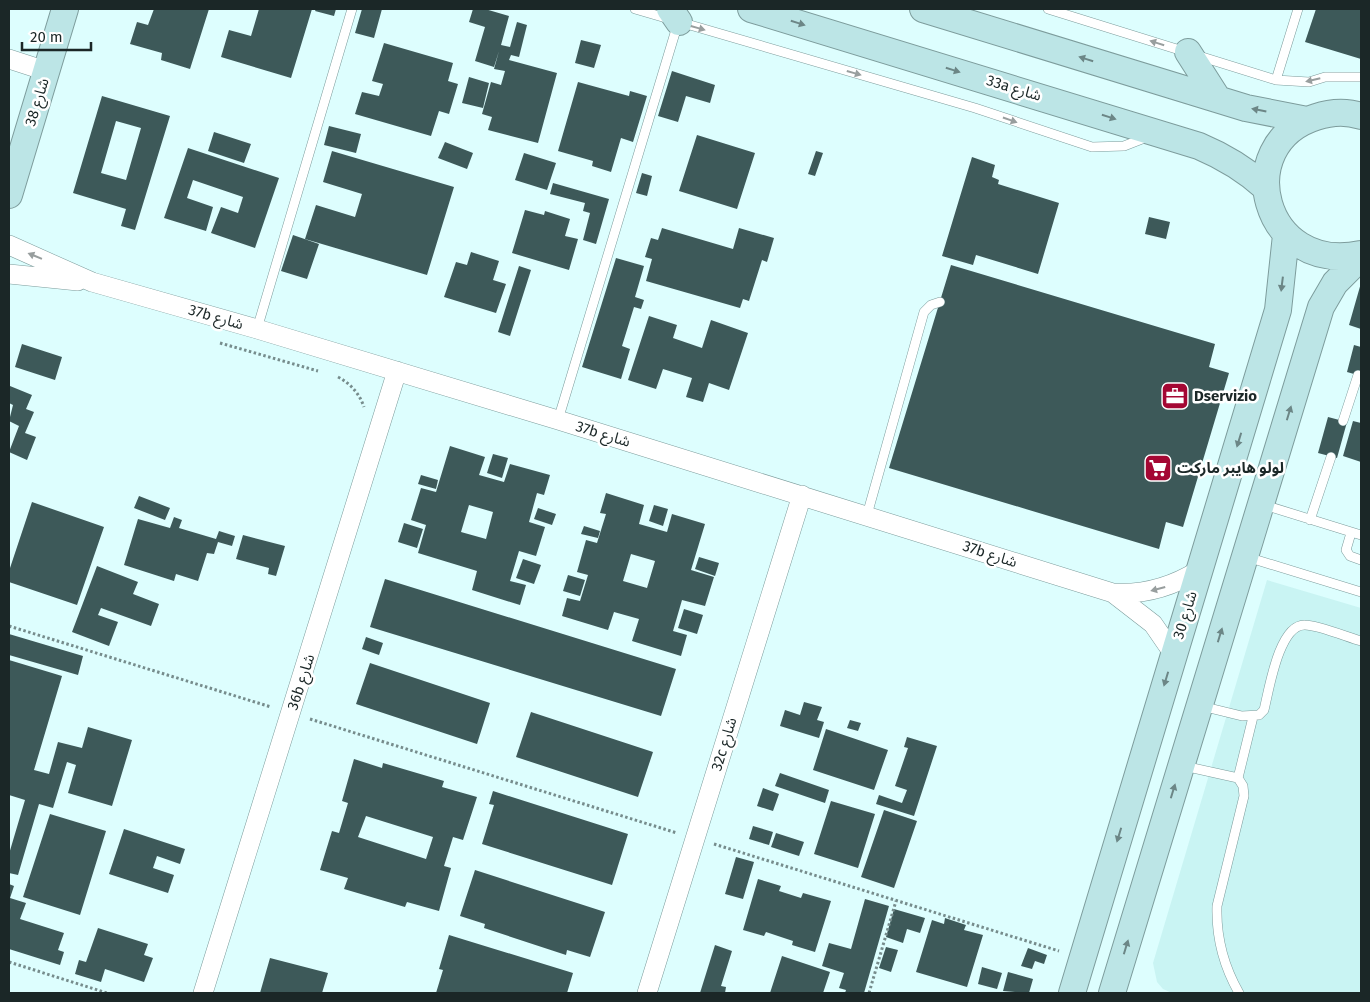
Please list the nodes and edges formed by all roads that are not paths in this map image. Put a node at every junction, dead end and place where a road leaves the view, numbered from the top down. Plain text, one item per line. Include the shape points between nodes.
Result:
1 (65, 9) edge
2 (352, 9) edge
3 (635, 9) edge
4 (751, 9) edge
5 (923, 9) edge
6 (1048, 9) edge
7 (1298, 9) edge
8 (674, 15) edge
9 (1188, 52) junction
10 (9, 59) edge
11 (46, 71) junction
12 (1361, 77) edge
13 (1276, 80) junction
14 (1218, 99) junction
15 (1361, 116) edge
16 (1307, 120) junction
17 (1159, 133) junction
18 (1266, 188) junction
19 (9, 195) edge
20 (1286, 235) junction
21 (9, 245) edge
22 (1361, 255) edge
23 (9, 274) edge
24 (92, 282) junction
25 (940, 302) dead end
26 (256, 329) junction
27 (397, 371) junction
28 (1358, 375) dead end
29 (1351, 396) junction
30 (1361, 400) edge
31 (558, 420) junction
32 (1342, 421) dead end
33 (1331, 457) dead end
34 (802, 494) junction
35 (1261, 505) junction
36 (867, 515) junction
37 (1310, 520) junction
38 (1351, 533) junction
39 (1361, 536) edge
40 (1246, 556) junction
41 (1361, 560) edge
42 (1199, 570) junction
43 (1361, 592) edge
44 (1113, 593) junction
45 (1361, 641) edge
46 (1174, 653) junction
47 (1199, 705) junction
48 (1253, 717) junction
49 (1181, 765) junction
50 (1238, 778) junction
51 (1082, 958) junction
52 (1114, 990) edge
53 (203, 993) edge
54 (647, 993) edge
55 (1072, 993) edge
56 (1088, 993) edge
57 (1239, 993) edge

1 - 11 street, شارع 38
2 - 26 lane
3 - 8 lane
4 -> 17 street, 33a شارع
14 -> 5 street
9 -> 6 lane
7 - 13 lane
8 -> 17 lane via 1092,147 1124,146
8 - 31 lane
9 - 13 lane
9 - 14 street
10 - 11 street
11 - 19 street, شارع 38
12 -> 13 lane via 1325,77 1309,82
16 -> 14 street
15 - 16 street via 1328,113
16 - 18 street via 1276,148 1268,168
17 - 18 street, 33a شارع via 1225,157 1247,170
18 - 20 street via 1272,213
20 - 22 street via 1303,248 1323,256 1344,258
20 -> 42 street, شارع 30 via 1278,310
24 -> 21 street, 37b شارع
35 -> 22 street via 1321,307 1336,283
23 - 24 street, 37b شارع
24 - 26 street, 37b شارع
25 - 36 lane via 930,305 924,312
26 - 27 street, 37b شارع
27 - 31 street, 37b شارع
27 - 53 street, 36b شارع
28 - 29 lane
29 - 30 lane
29 - 32 lane
31 - 34 street, 37b شارع
33 - 37 lane
34 - 36 street, 37b شارع
34 - 54 street, 32c شارع
35 - 37 lane
35 - 40 street
36 - 44 street, 37b شارع
37 - 38 lane
38 - 39 lane
38 - 41 lane via 1346,550 1350,556
40 - 43 lane
47 -> 40 street
42 -> 44 street, 37b شارع via 1156,590
42 - 46 street, شارع 30
44 - 46 street, 37b شارع via 1153,624
45 - 48 lane via 1305,625 1292,630 1283,640 1264,710
46 -> 51 street, شارع 30
47 - 48 lane
47 - 49 street
48 - 50 lane
49 - 50 lane
52 -> 49 street
50 - 57 lane via 1244,796 1217,906 1216,923 1222,958
51 - 55 street, شارع 30
51 - 56 street via 1091,969

